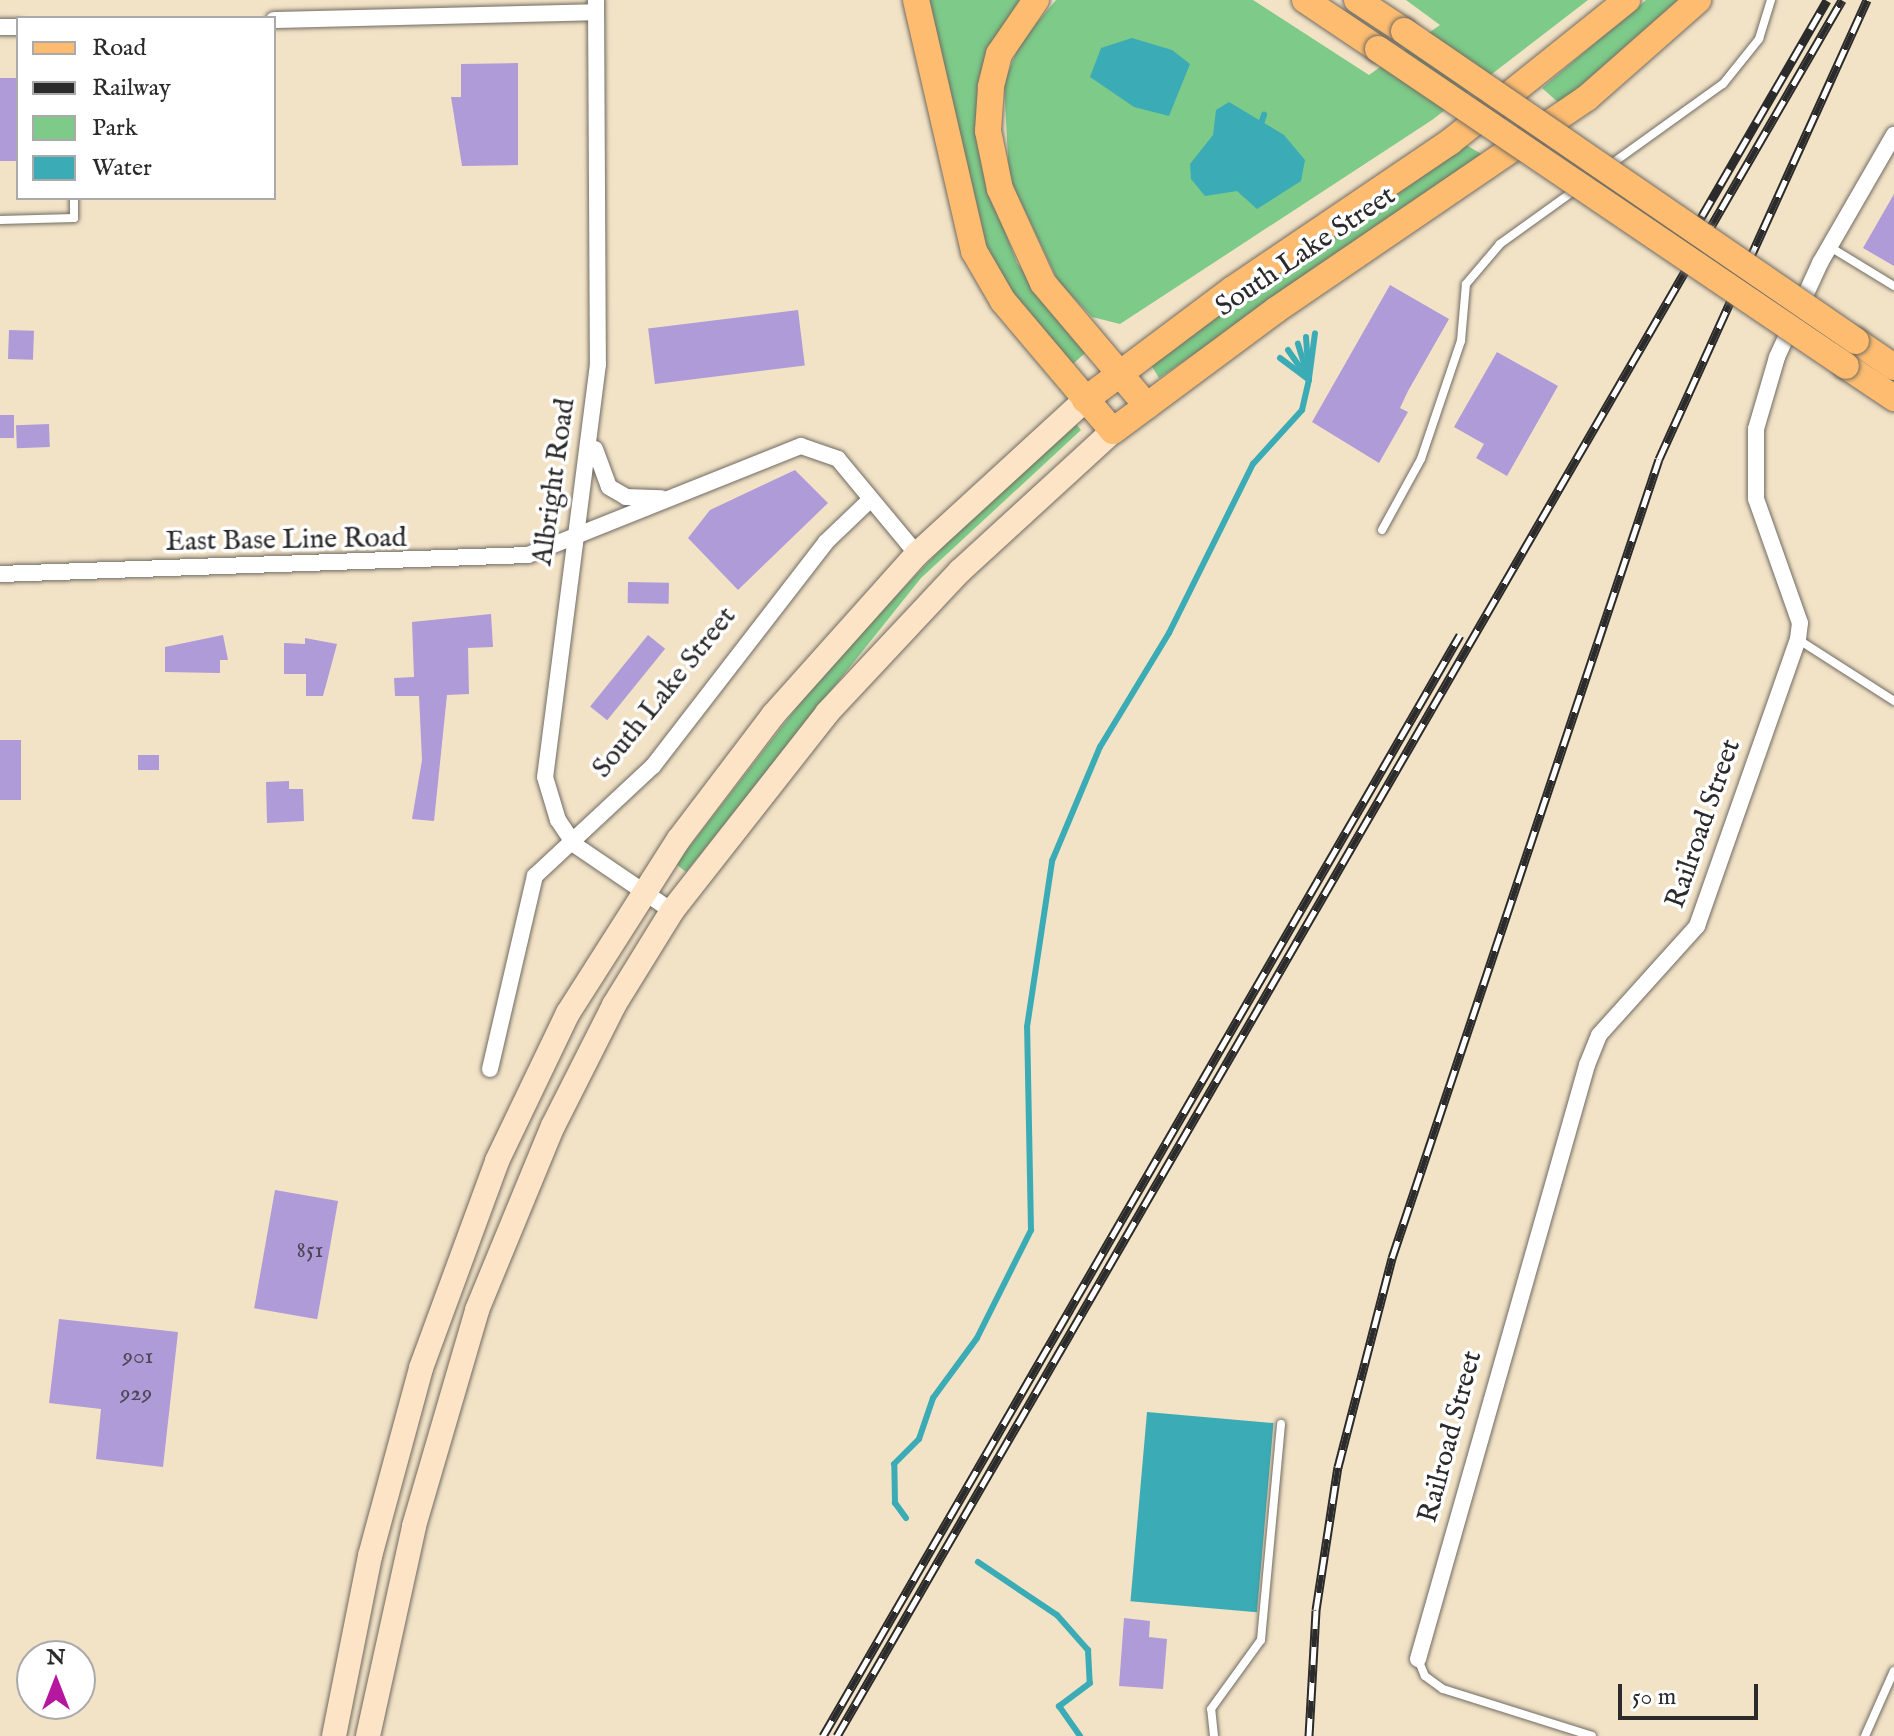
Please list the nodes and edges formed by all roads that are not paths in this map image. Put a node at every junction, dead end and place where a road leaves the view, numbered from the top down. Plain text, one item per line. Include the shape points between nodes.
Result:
1 (916, 0) edge
2 (1036, 0) edge
3 (1305, 0) edge
4 (1358, 0) edge
5 (1627, 0) edge
6 (1698, 0) edge
7 (1771, 0) edge
8 (596, 6) edge
9 (276, 20) edge
10 (1894, 135) edge
11 (74, 200) edge
12 (0, 220) edge
13 (1829, 247) junction
14 (1894, 286) edge
15 (1894, 367) edge
16 (1120, 371) junction
17 (1894, 398) edge
18 (1085, 400) junction
19 (1147, 406) junction
20 (592, 431) junction
21 (1113, 431) junction
22 (679, 496) junction
23 (870, 500) junction
24 (1382, 530) dead end
25 (572, 544) junction
26 (917, 554) junction
27 (0, 574) edge
28 (1798, 639) junction
29 (1894, 701) edge
30 (575, 845) junction
31 (642, 893) junction
32 (672, 911) junction
33 (490, 1069) dead end
34 (1281, 1424) dead end
35 (1418, 1659) joint
36 (1894, 1671) edge
37 (334, 1736) edge
38 (368, 1736) edge
39 (1214, 1736) edge
40 (1592, 1736) edge
41 (1865, 1736) edge

1 - 18 main road via 974,251 1003,301
2 - 16 main road via 999,54 988,105 990,149 1012,223 1043,283
3 - 17 main road, bridge
4 - 15 main road, bridge
5 - 16 main road, South Lake Street via 1450,142
6 - 19 main road, South Lake Street via 1587,98
7 - 24 lane via 1759,39 1723,84 1500,244 1466,284 1461,341 1421,459
8 - 9 street
8 - 20 street, Albright Road
10 - 13 street, Railroad Street
11 - 12 lane via 74,218
13 - 14 lane
13 - 28 street, Railroad Street via 1777,357 1752,475 1800,623
16 - 18 main road, South Lake Street
16 - 19 main road
18 - 21 main road
18 - 26 main road, South Lake Street
19 - 21 main road, South Lake Street
20 - 22 street via 609,487 643,500
20 - 25 street, Albright Road
21 - 32 main road, South Lake Street via 960,571 827,713
22 - 23 street, East Base Line Road via 776,453 813,446 838,459
22 - 25 street, East Base Line Road
23 - 26 street, East Base Line Road
23 - 30 street, South Lake Street via 826,542 653,766
25 - 27 street, East Base Line Road via 450,562
25 - 30 street, Albright Road via 544,763 550,803
26 - 31 main road, South Lake Street via 773,715
28 - 29 lane
28 - 35 street, Railroad Street via 1697,926 1599,1035 1587,1065
30 - 31 street, Albright Road
30 - 33 street, South Lake Street via 529,886 511,999
31 - 32 street, Albright Road
31 - 37 main road, South Lake Street via 527,1090 448,1285 387,1486
32 - 38 main road, South Lake Street via 553,1126 477,1310 414,1526
34 - 39 lane via 1261,1640 1211,1709
35 - 40 lane via 1425,1676 1443,1689
36 - 41 lane

